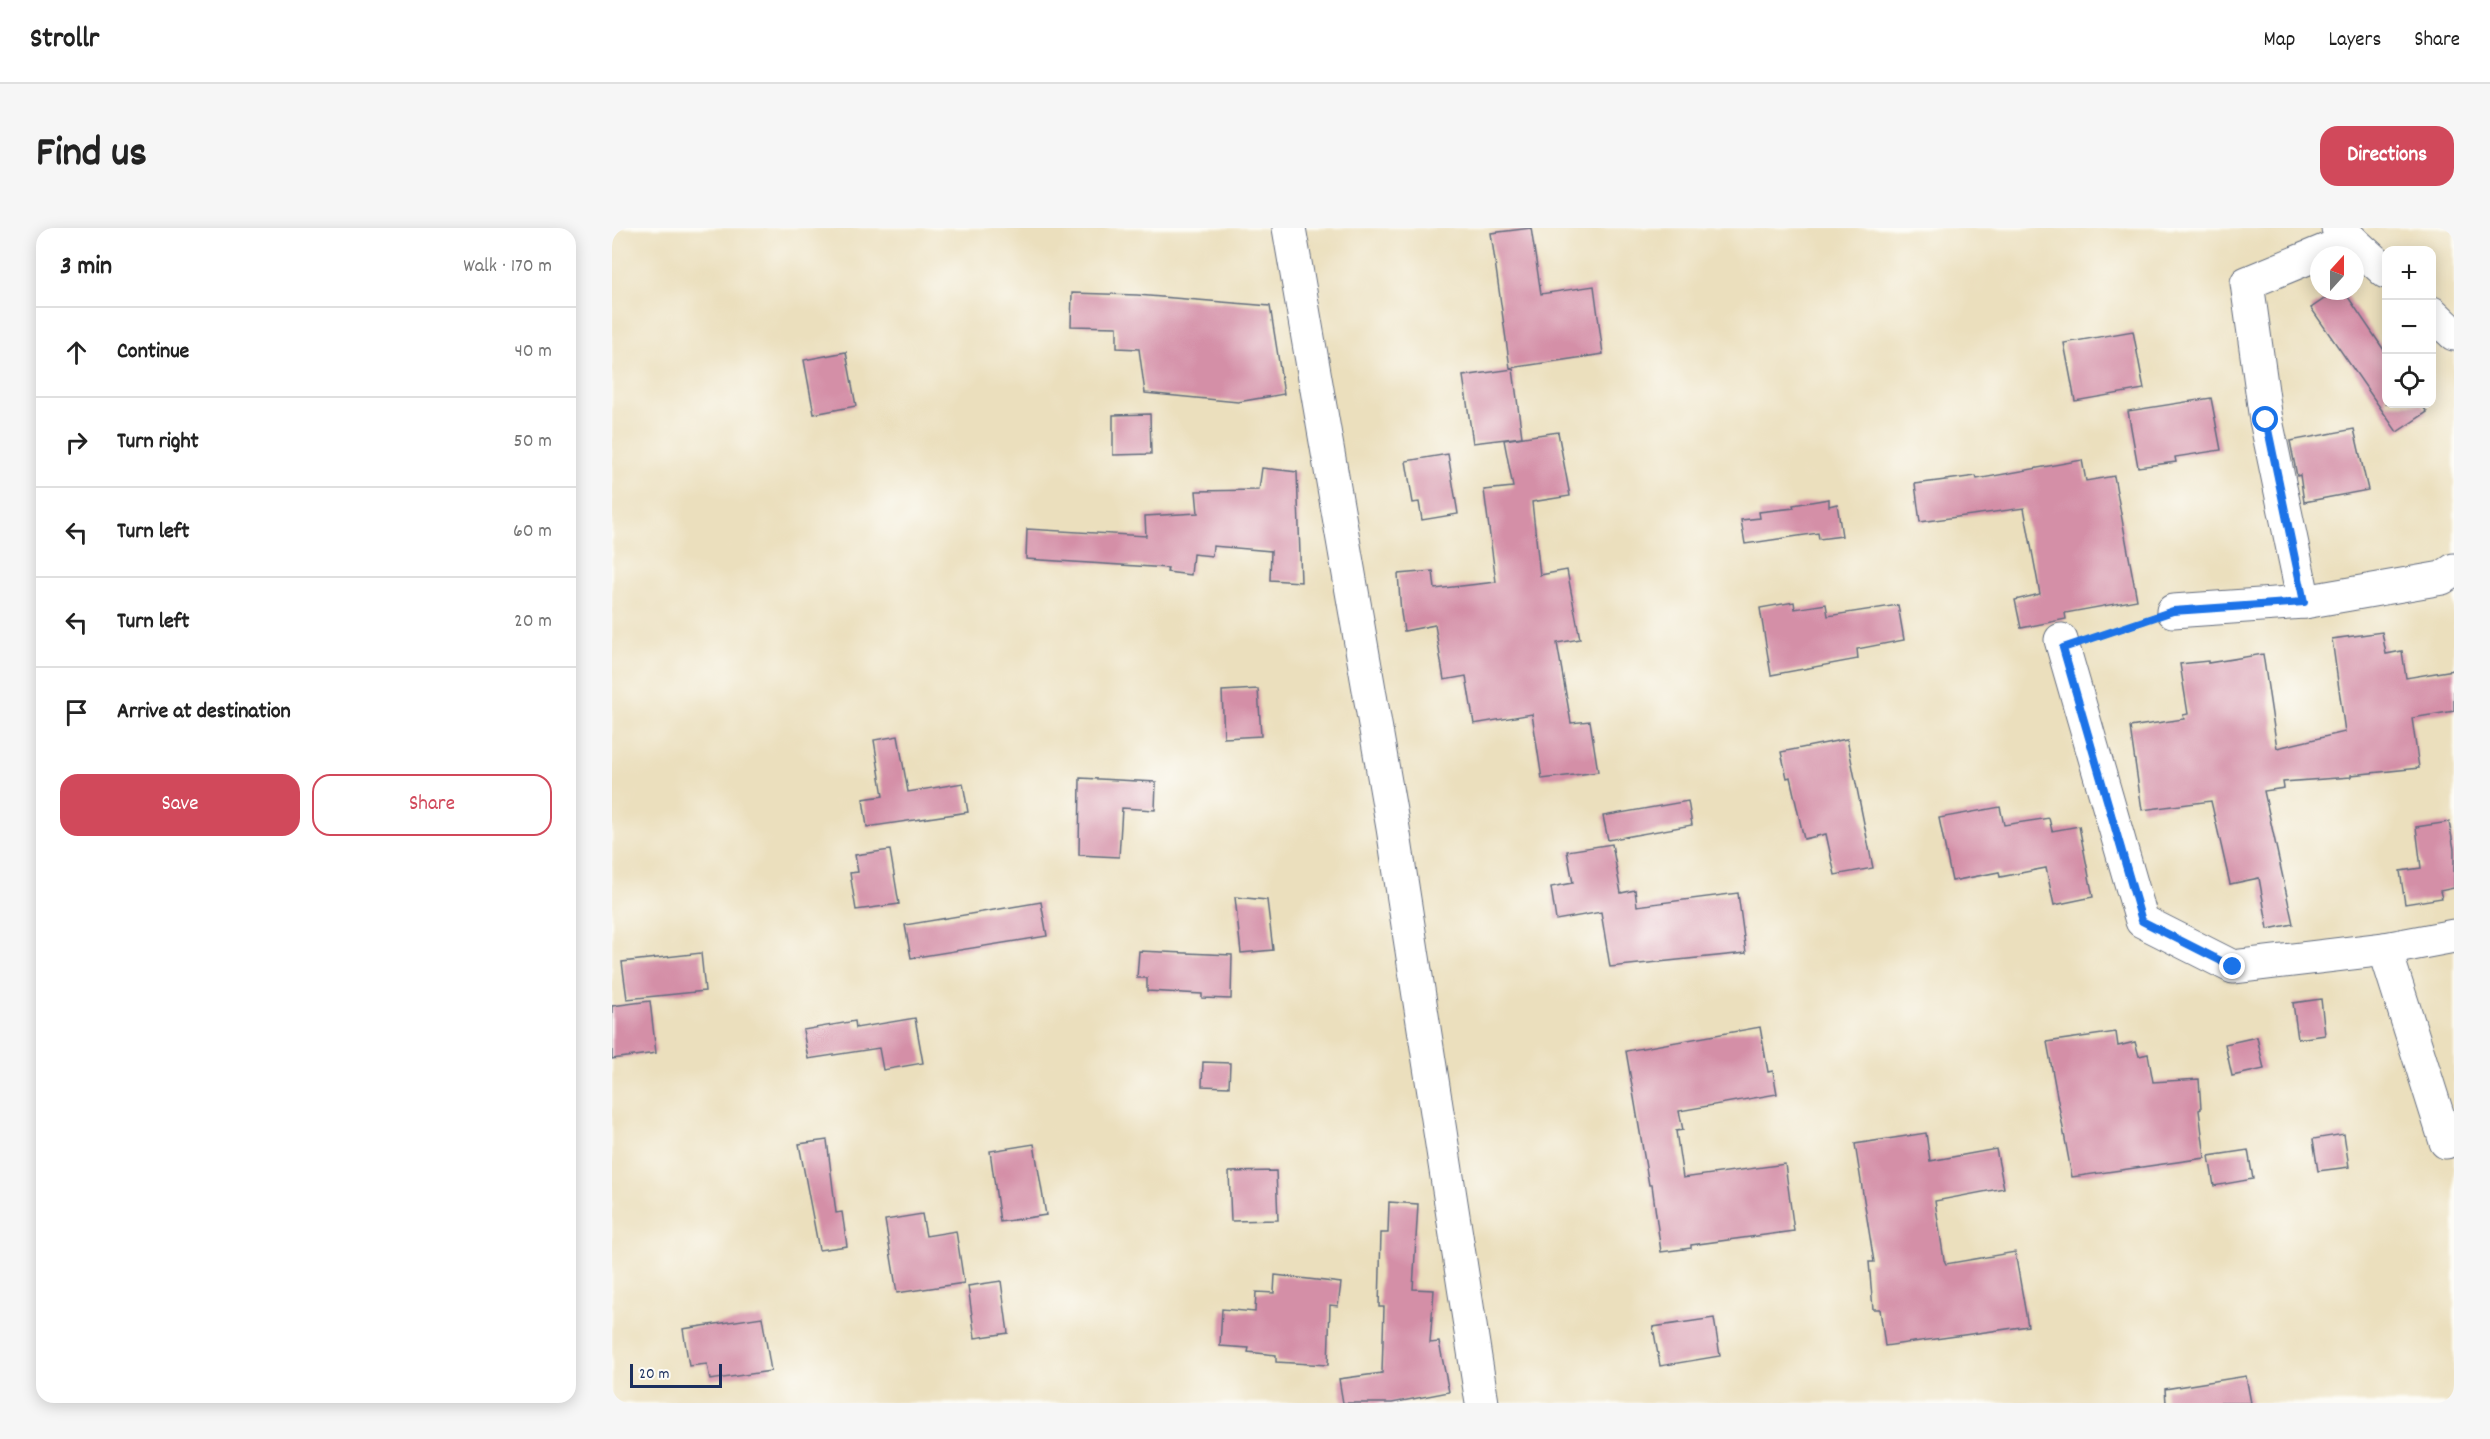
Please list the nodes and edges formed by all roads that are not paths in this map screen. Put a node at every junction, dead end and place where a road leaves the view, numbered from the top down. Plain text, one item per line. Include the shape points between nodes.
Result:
1 (1289, 228) edge
2 (2345, 234) edge
3 (2382, 268) edge
4 (2436, 317) edge
5 (2454, 334) edge
6 (2454, 570) edge
7 (2304, 602) junction
8 (2173, 611) road end
9 (2062, 644) road end
10 (2454, 936) edge
11 (2385, 949) junction
12 (2446, 1142) dead end
13 (1482, 1403) edge

1 - 13 street via 1391,816
2 - 3 street
2 - 7 street via 2247,283 2266,420
4 - 5 street
6 - 7 street via 2442,578
7 - 8 street
9 - 11 street via 2142,921 2233,967
10 - 11 street
11 - 12 street

